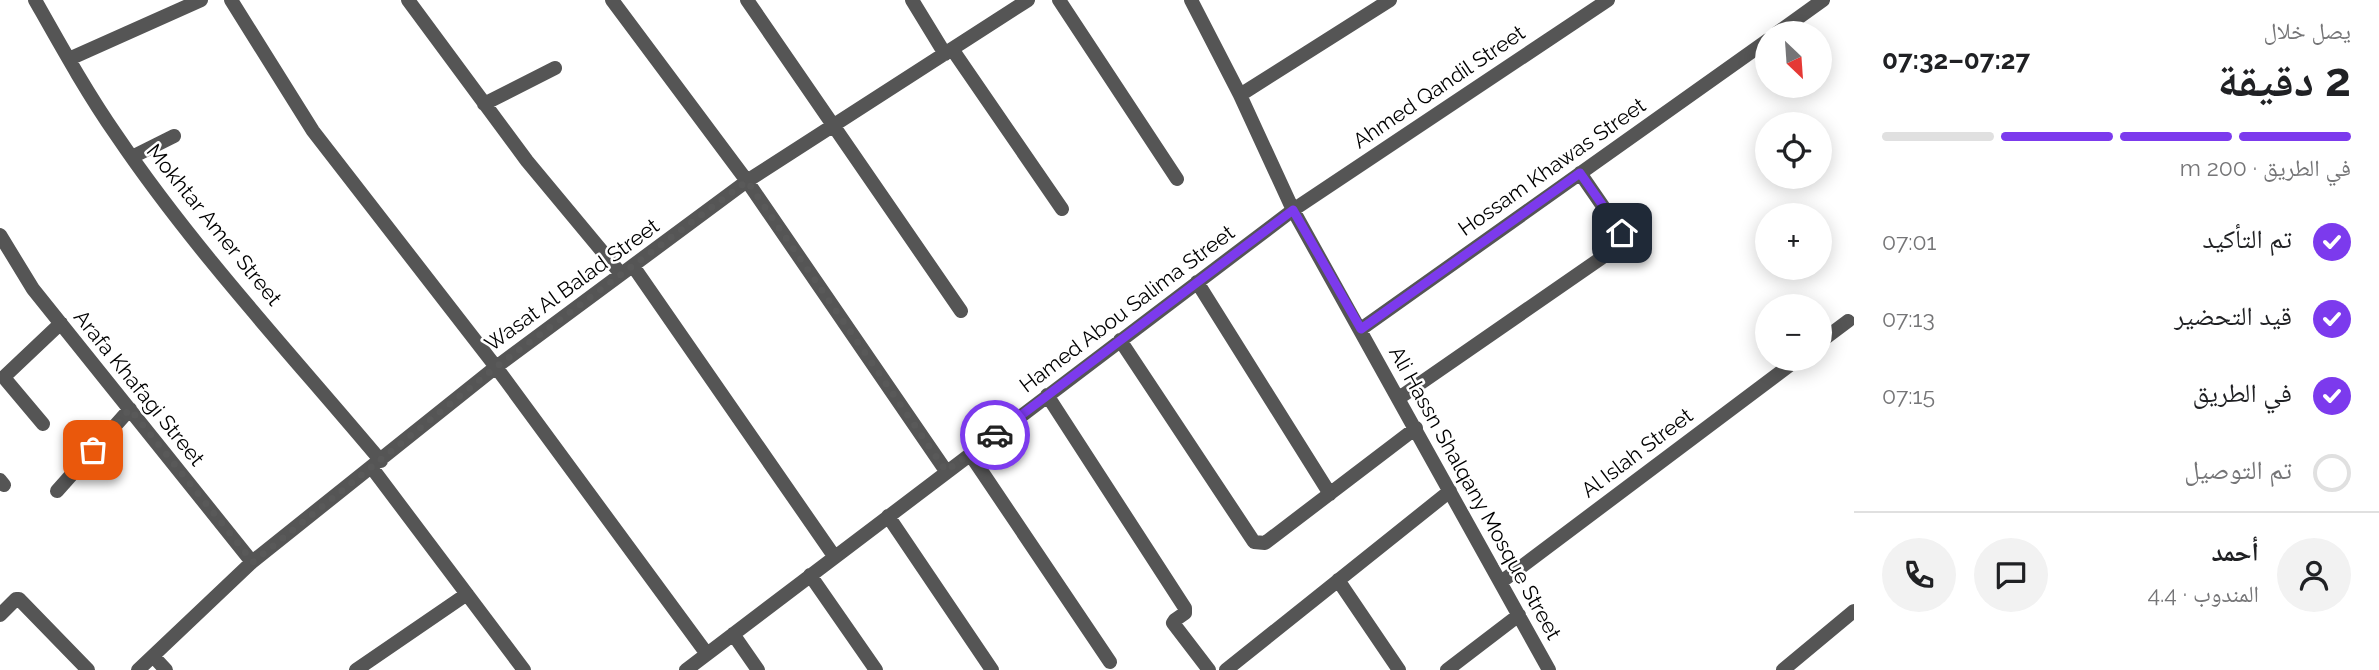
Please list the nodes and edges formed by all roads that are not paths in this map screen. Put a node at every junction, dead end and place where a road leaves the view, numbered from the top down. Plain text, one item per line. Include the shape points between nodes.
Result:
1 (36, 0) edge
2 (164, 0) edge
3 (201, 0) edge
4 (231, 0) edge
5 (408, 0) edge
6 (612, 0) edge
7 (747, 0) edge
8 (912, 0) edge
9 (1028, 0) edge
10 (1059, 0) edge
11 (1191, 0) edge
12 (1390, 0) edge
13 (1608, 0) edge
14 (1823, 0) edge
15 (171, 13) junction
16 (1794, 21) edge
17 (1755, 49) edge
18 (949, 51) junction
19 (69, 59) junction
20 (555, 68) dead end
21 (1240, 95) junction
22 (484, 104) junction
23 (834, 126) junction
24 (174, 136) dead end
25 (132, 157) junction
26 (1580, 173) junction
27 (1177, 179) dead end
28 (747, 181) junction
29 (1062, 209) dead end
30 (1293, 210) junction
31 (0, 235) edge
32 (627, 270) junction
33 (1197, 282) junction
34 (961, 311) dead end
35 (1848, 321) dead end
36 (61, 323) junction
37 (1361, 329) junction
38 (1832, 333) edge
39 (1120, 341) junction
40 (496, 367) junction
41 (1782, 371) edge
42 (1047, 395) junction
43 (1399, 398) junction
44 (130, 409) junction
45 (43, 425) dead end
46 (1416, 428) junction
47 (970, 454) junction
48 (377, 464) junction
49 (946, 471) junction
50 (57, 491) dead end
51 (1450, 491) junction
52 (1330, 494) junction
53 (888, 516) junction
54 (834, 556) junction
55 (253, 562) junction
56 (810, 575) junction
57 (1338, 580) junction
58 (1501, 582) junction
59 (467, 594) junction
60 (1854, 611) edge
61 (0, 615) edge
62 (1519, 615) junction
63 (733, 634) junction
64 (707, 654) junction
65 (153, 656) junction
66 (1110, 662) dead end
67 (88, 670) edge
68 (138, 670) edge
69 (166, 670) edge
70 (356, 670) edge
71 (524, 670) edge
72 (686, 670) edge
73 (758, 670) edge
74 (876, 670) edge
75 (992, 670) edge
76 (1209, 670) edge
77 (1226, 670) edge
78 (1399, 670) edge
79 (1447, 670) edge
80 (1549, 670) edge
81 (1783, 670) edge

1 - 19 street, Mokhtar Amer Street
2 - 15 street
3 - 15 street
4 - 40 street via 313,131
5 - 22 street
6 - 28 street
7 - 23 street
8 - 18 street
9 - 18 street, Wasat Al Balad Street
10 - 27 street
11 - 21 street, Ali Hassn Shalqany Mosque Street
12 - 21 street
13 - 30 street, Ahmed Qandil Street
14 - 16 street
15 - 19 street
17 - 26 street, Hossam Khawas Street
18 - 23 street, Wasat Al Balad Street
18 - 29 street
19 - 25 street, Mokhtar Amer Street
20 - 22 street
21 - 30 street, Ali Hassn Shalqany Mosque Street
22 - 32 street via 527,161
23 - 28 street, Wasat Al Balad Street
23 - 34 street
24 - 25 street
25 - 48 street, Mokhtar Amer Street
26 - 37 street, Hossam Khawas Street
26 - 43 street via 1622,233 1623,243
28 - 32 street, Wasat Al Balad Street
28 - 49 street
30 - 33 street, Hamed Abou Salima Street
30 - 37 street, Ali Hassn Shalqany Mosque Street
31 - 36 street, Arafa Khafagi Street via 33,289
32 - 40 street, Wasat Al Balad Street
32 - 54 street
33 - 39 street, Hamed Abou Salima Street
33 - 52 street
35 - 38 street
36 - 44 street, Arafa Khafagi Street
36 - 45 street via 5,376
37 - 43 street, Ali Hassn Shalqany Mosque Street
39 - 42 street, Hamed Abou Salima Street
39 - 52 street via 1254,542 1265,542
40 - 48 street, Wasat Al Balad Street
40 - 64 street
41 - 58 street, Al Islah Street
42 - 47 street, Hamed Abou Salima Street
42 - 76 street via 1185,608 1174,623
43 - 46 street, Ali Hassn Shalqany Mosque Street
44 - 50 street
44 - 55 street, Arafa Khafagi Street
46 - 51 street, Ali Hassn Shalqany Mosque Street
46 - 52 street
47 - 49 street, Hamed Abou Salima Street
47 - 66 street
48 - 55 street, Wasat Al Balad Street
48 - 59 street, Mokhtar Amer Street
49 - 53 street, Hamed Abou Salima Street
51 - 57 street
51 - 58 street, Ali Hassn Shalqany Mosque Street
53 - 54 street, Hamed Abou Salima Street
53 - 75 street
54 - 56 street, Hamed Abou Salima Street
55 - 65 street, Wasat Al Balad Street
56 - 63 street, Hamed Abou Salima Street
56 - 74 street
57 - 77 street
57 - 78 street
58 - 62 street, Ali Hassn Shalqany Mosque Street
59 - 70 street
59 - 71 street, Mokhtar Amer Street
60 - 81 street
61 - 67 street via 19,599
62 - 79 street
62 - 80 street, Ali Hassn Shalqany Mosque Street
63 - 64 street, Hamed Abou Salima Street
63 - 73 street
64 - 72 street, Hamed Abou Salima Street
65 - 68 street, Wasat Al Balad Street
65 - 69 street

